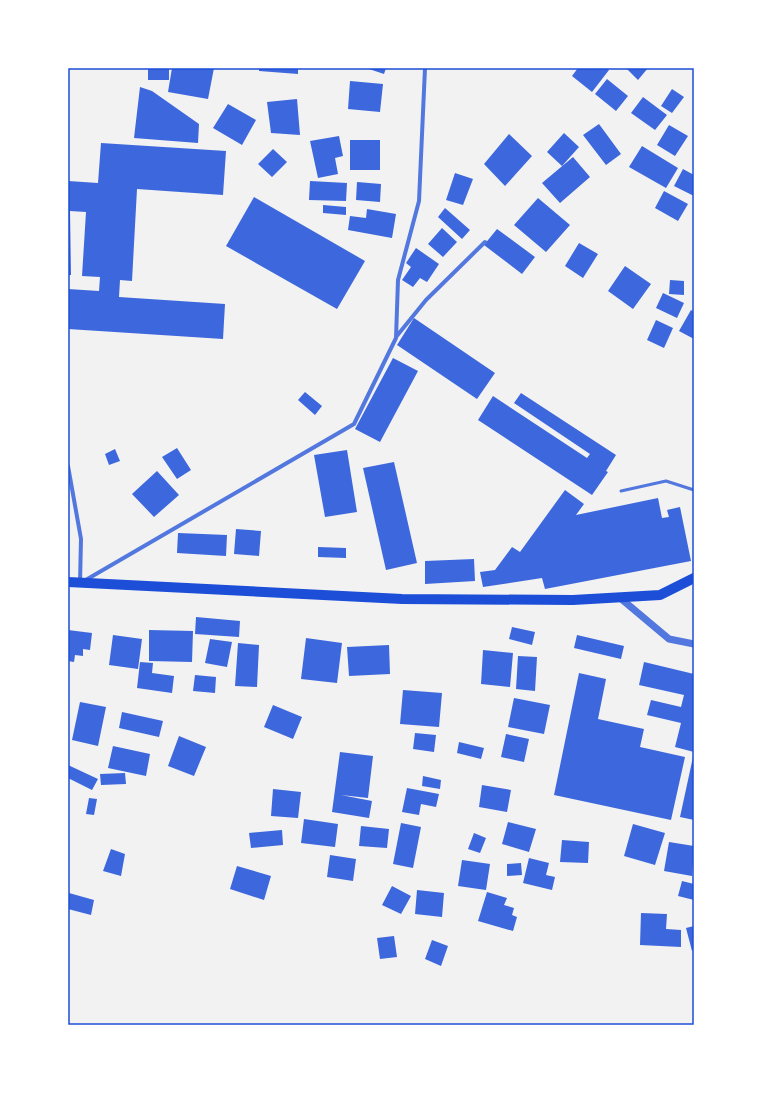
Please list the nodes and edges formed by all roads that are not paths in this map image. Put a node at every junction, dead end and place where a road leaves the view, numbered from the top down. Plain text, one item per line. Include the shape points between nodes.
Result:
1 (425, 68) edge
2 (485, 242) dead end
3 (396, 338) junction
4 (68, 466) edge
5 (694, 490) edge
6 (621, 491) dead end
7 (694, 578) edge
8 (68, 582) edge
9 (80, 583) junction
10 (619, 596) junction
11 (694, 644) edge

1 - 3 street via 419,201 398,280
2 - 3 street via 426,300
3 - 9 street via 354,424
4 - 9 street via 81,539
5 - 6 lane via 666,481
7 - 10 main road via 660,595
8 - 9 main road
9 - 10 main road via 402,599 573,600
10 - 11 street via 669,639

